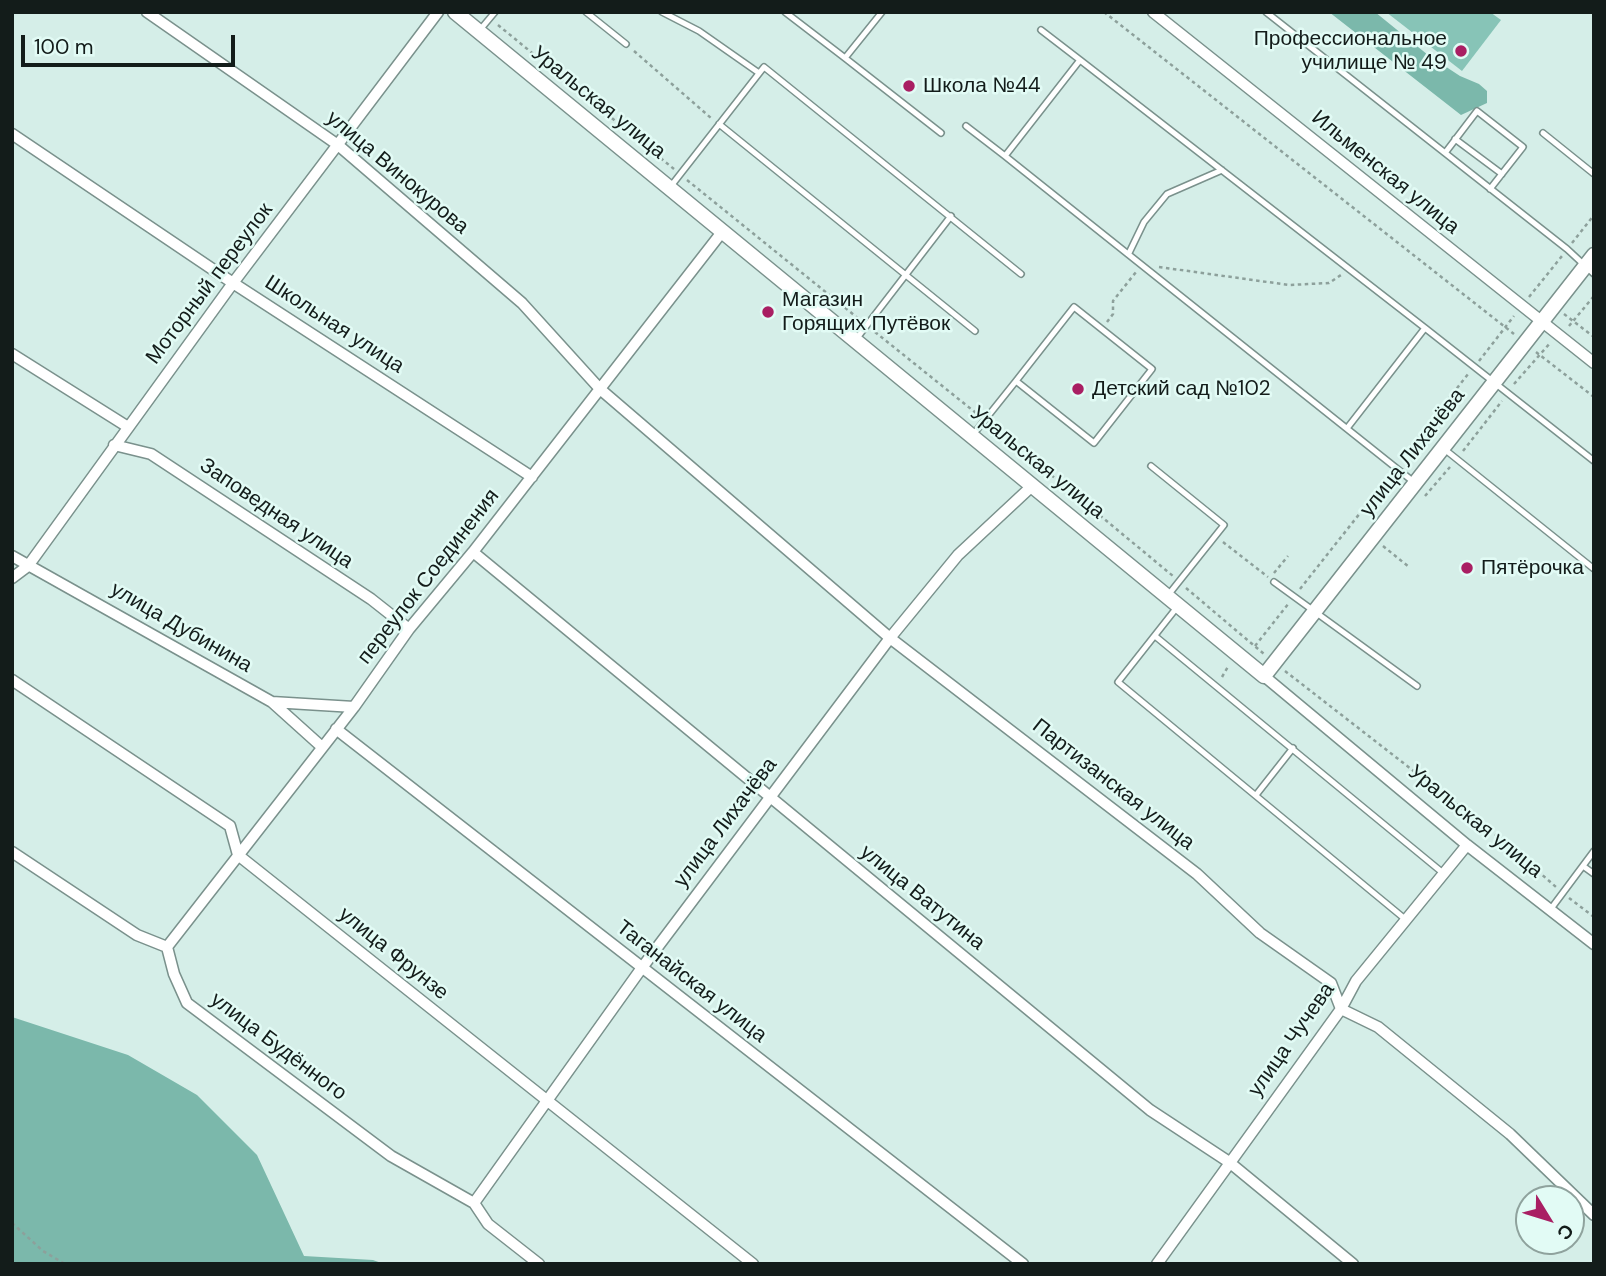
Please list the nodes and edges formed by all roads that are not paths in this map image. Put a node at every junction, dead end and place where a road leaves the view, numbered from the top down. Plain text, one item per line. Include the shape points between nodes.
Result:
1 (147, 12) edge
2 (438, 12) edge
3 (455, 12) edge
4 (495, 12) edge
5 (586, 12) edge
6 (662, 12) edge
7 (785, 12) edge
8 (882, 12) edge
9 (1153, 12) edge
10 (1266, 12) edge
11 (1041, 30) dead end
12 (478, 32) junction
13 (626, 44) road end
14 (845, 58) junction
15 (1080, 60) junction
16 (759, 73) junction
17 (719, 124) junction
18 (966, 126) dead end
19 (941, 133) dead end
20 (1543, 133) dead end
21 (12, 134) edge
22 (1455, 139) junction
23 (338, 145) junction
24 (1445, 153) junction
25 (1005, 156) junction
26 (1222, 170) junction
27 (1502, 174) junction
28 (1594, 174) edge
29 (669, 189) junction
30 (1490, 189) junction
31 (951, 216) junction
32 (722, 232) junction
33 (1129, 253) junction
34 (1591, 265) edge
35 (1021, 274) dead end
36 (905, 276) junction
37 (233, 283) junction
38 (1541, 322) junction
39 (1425, 328) junction
40 (975, 331) dead end
41 (855, 341) junction
42 (12, 354) edge
43 (1594, 363) edge
44 (1016, 381) junction
45 (1494, 383) junction
46 (600, 389) junction
47 (128, 427) junction
48 (1348, 427) junction
49 (972, 436) junction
50 (114, 445) junction
51 (1443, 448) junction
52 (1594, 461) edge
53 (1151, 466) dead end
54 (532, 477) junction
55 (1415, 483) junction
56 (1032, 486) junction
57 (473, 552) junction
58 (12, 556) edge
59 (28, 566) junction
60 (1594, 569) edge
61 (12, 578) edge
62 (1272, 581) road end
63 (1173, 601) junction
64 (1314, 613) junction
65 (409, 629) junction
66 (1155, 636) junction
67 (890, 638) junction
68 (1265, 676) junction
69 (12, 680) edge
70 (1417, 686) dead end
71 (272, 702) junction
72 (354, 707) junction
73 (336, 729) junction
74 (322, 747) junction
75 (1293, 748) junction
76 (1256, 796) junction
77 (772, 799) junction
78 (1467, 845) junction
79 (1594, 851) edge
80 (12, 852) edge
81 (238, 855) junction
82 (1583, 866) junction
83 (1443, 873) junction
84 (1594, 874) edge
85 (1550, 910) junction
86 (1405, 919) junction
87 (1594, 944) edge
88 (167, 947) junction
89 (642, 969) junction
90 (1341, 1009) junction
91 (547, 1102) junction
92 (1228, 1162) junction
93 (474, 1202) junction
94 (1594, 1214) edge
95 (538, 1264) edge
96 (753, 1264) edge
97 (1023, 1264) edge
98 (1157, 1264) edge
99 (1353, 1264) edge

1 - 23 street, улица Винокурова
2 - 23 street, Моторный переулок
3 - 12 street, Уральская улица
4 - 12 lane
5 - 13 lane
6 - 16 lane via 699,31
7 - 14 lane
8 - 14 lane
9 - 38 street, Ильменская улица
10 - 24 lane
11 - 15 lane
12 - 29 street, Уральская улица
14 - 19 lane
15 - 25 lane
15 - 26 lane
16 - 17 lane
16 - 31 lane via 764,67
17 - 29 lane
17 - 36 lane
18 - 25 lane
20 - 28 lane
21 - 37 street, Школьная улица
22 - 24 lane
22 - 27 lane
22 - 27 lane via 1477,111 1523,147
23 - 37 street, Моторный переулок
23 - 46 street, улица Винокурова via 522,303
24 - 30 lane
25 - 33 lane
26 - 33 lane via 1167,194 1144,222
26 - 39 lane
27 - 30 lane
29 - 32 street, Уральская улица
30 - 34 lane
31 - 35 lane
31 - 36 lane
32 - 41 street, Уральская улица
32 - 46 street, переулок Соединения
33 - 48 lane
34 - 38 street, улица Лихачёва
36 - 40 lane
36 - 41 lane
37 - 47 street, Моторный переулок
37 - 54 street, Школьная улица
38 - 43 street, Ильменская улица
38 - 45 street, улица Лихачёва
39 - 45 lane
39 - 48 lane
41 - 49 street, Уральская улица
42 - 47 street
44 - 44 lane via 1074,307 1153,369 1094,443
44 - 49 lane
45 - 51 street, улица Лихачёва
45 - 52 lane
46 - 54 street, переулок Соединения
46 - 67 street, Партизанская улица
47 - 50 street, Моторный переулок
48 - 55 lane
49 - 56 street, Уральская улица
50 - 59 street, Моторный переулок
50 - 65 street, Заповедная улица via 151,454
51 - 55 street, улица Лихачёва
51 - 60 lane
53 - 63 lane via 1224,525 1179,581
54 - 57 street, переулок Соединения
55 - 64 street, улица Лихачёва
56 - 63 street, Уральская улица
56 - 67 street, улица Лихачёва via 958,555
57 - 65 street, переулок Соединения
57 - 77 street, улица Ватутина
58 - 59 street, улица Дубинина
59 - 61 street, Моторный переулок
59 - 71 street, улица Дубинина
62 - 64 lane
63 - 66 lane
63 - 68 street, Уральская улица
64 - 68 street, улица Лихачёва
64 - 70 lane
65 - 72 street, переулок Соединения
66 - 75 lane
66 - 76 lane via 1118,682
67 - 77 street, улица Лихачёва
67 - 90 street, Партизанская улица via 1197,874 1260,933 1331,983
68 - 78 street, Уральская улица
69 - 81 street via 230,825
71 - 72 street
71 - 74 street, улица Дубинина
72 - 73 street, переулок Соединения
73 - 74 street, переулок Соединения
73 - 89 street, Таганайская улица
74 - 81 street, переулок Соединения
75 - 76 lane
75 - 83 lane
76 - 86 lane
77 - 89 street, улица Лихачёва
77 - 92 street, улица Ватутина via 1150,1110
78 - 83 street, улица Чучева
78 - 85 street, Уральская улица
79 - 82 lane
80 - 88 street via 136,935
81 - 88 street, переулок Соединения
81 - 91 street, улица Фрунзе
82 - 84 lane
82 - 85 lane
83 - 86 street, улица Чучева
85 - 87 street, Уральская улица
86 - 90 street, улица Чучева via 1356,981
88 - 93 street, улица Будённого via 187,1003 391,1156
89 - 91 street, улица Лихачёва
89 - 97 street, Таганайская улица
90 - 92 street, улица Чучева
90 - 94 street via 1378,1027 1510,1134
91 - 93 street, улица Лихачёва
91 - 96 street, улица Фрунзе
92 - 98 street, улица Чучева
92 - 99 street, улица Ватутина
93 - 95 street, улица Будённого via 488,1224

